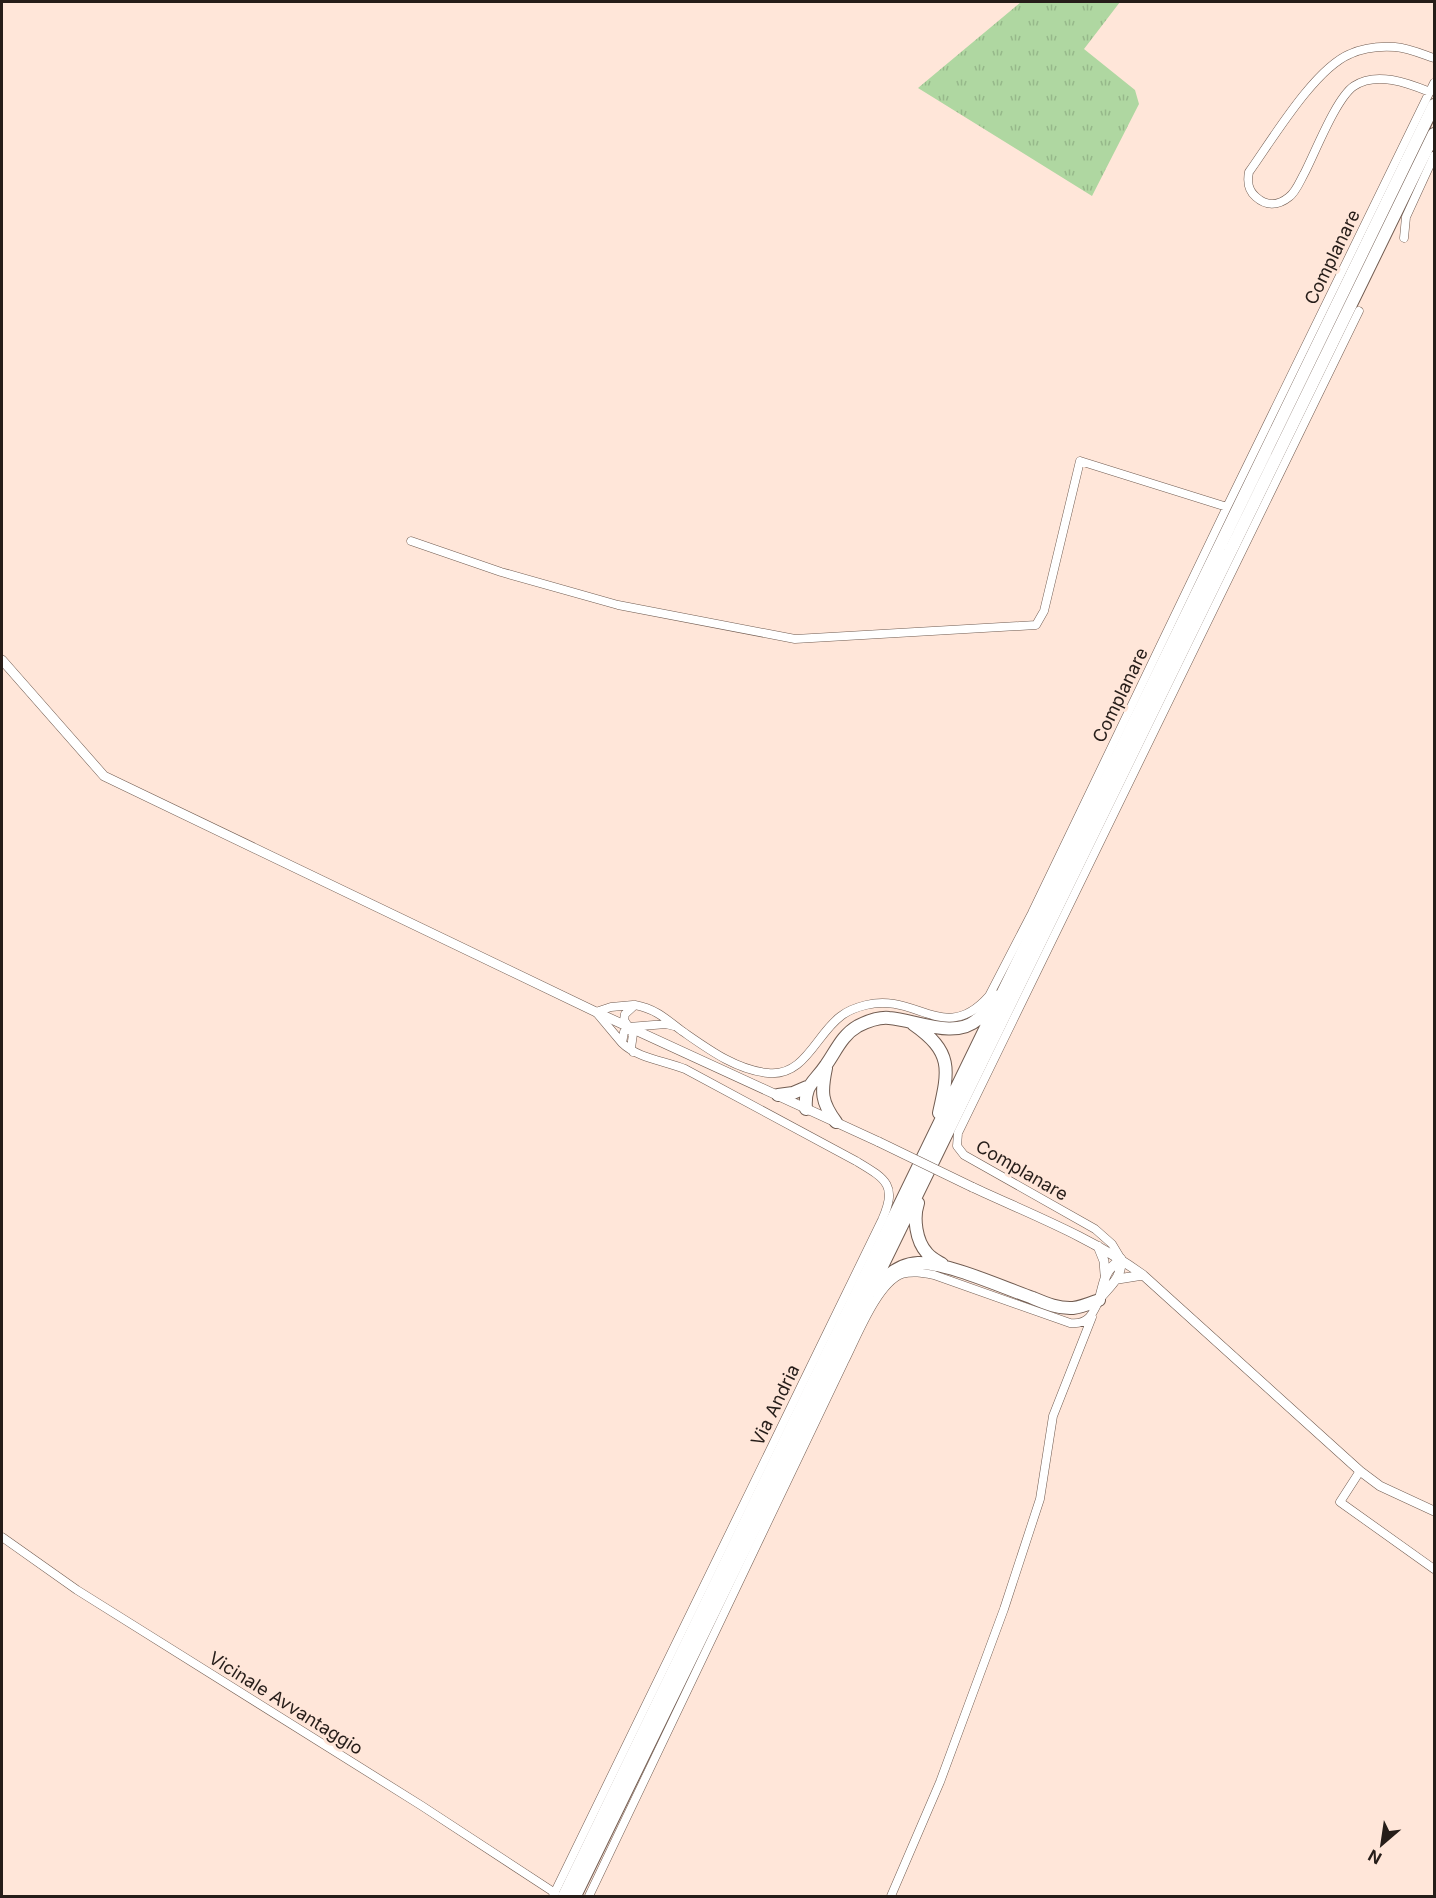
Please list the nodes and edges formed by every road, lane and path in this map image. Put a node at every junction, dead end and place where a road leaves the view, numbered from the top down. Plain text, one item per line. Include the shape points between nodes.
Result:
1 (1434, 58) edge
2 (1434, 83) edge
3 (1430, 92) junction
4 (1434, 105) edge
5 (1434, 134) edge
6 (1434, 156) edge
7 (1404, 238) dead end
8 (1359, 311) dead end
9 (1227, 507) junction
10 (411, 541) dead end
11 (2, 660) edge
12 (1026, 945) junction
13 (635, 1005) junction
14 (596, 1012) junction
15 (910, 1022) junction
16 (657, 1024) junction
17 (628, 1027) junction
18 (678, 1027) junction
19 (656, 1040) junction
20 (622, 1043) junction
21 (633, 1052) junction
22 (826, 1065) junction
23 (807, 1087) junction
24 (822, 1090) junction
25 (778, 1095) junction
26 (806, 1108) junction
27 (836, 1122) junction
28 (935, 1133) junction
29 (933, 1163) junction
30 (1098, 1246) junction
31 (1121, 1259) junction
32 (946, 1267) junction
33 (1105, 1274) junction
34 (1143, 1275) junction
35 (1118, 1278) junction
36 (1100, 1298) junction
37 (1092, 1315) junction
38 (852, 1328) junction
39 (1360, 1471) junction
40 (1434, 1511) edge
41 (2, 1537) edge
42 (1434, 1569) edge
43 (557, 1895) edge
44 (575, 1896) edge
45 (589, 1896) edge
46 (891, 1896) edge

1 - 3 street via 1395,47 1374,47 1349,54 1330,67 1310,88 1249,172 1247,182 1252,194 1262,202 1275,204 1290,197 1341,100 1354,86 1371,79 1390,80
2 - 3 street, Complanare
3 - 9 street, Complanare
4 - 12 highway
5 - 29 highway
6 - 7 street via 1406,217
8 - 31 street, Complanare via 958,1133 957,1146 964,1155 1095,1229 1112,1244
9 - 10 street via 1080,461 1044,611 1036,625 795,639 618,605 501,572
9 - 18 street, Complanare via 1032,913 989,996 979,1007 943,1019 888,1002 866,1005 839,1017 797,1065 770,1073 729,1061
11 - 14 street via 104,776
12 - 15 highway via 1017,953 977,1020 959,1028
12 - 28 highway
13 - 14 street, Complanare
13 - 17 street via 625,1014
13 - 18 street, Complanare via 658,1011
14 - 17 street
14 - 20 street
15 - 22 highway via 886,1018 857,1027 839,1043
15 - 28 highway via 932,1037 943,1055 947,1077
16 - 17 street, Complanare
16 - 18 street, Complanare
16 - 19 street
17 - 19 street
17 - 20 street
17 - 21 street via 633,1034
19 - 25 street
20 - 21 street
21 - 43 street, Via Andria via 685,1069 856,1161 879,1175 890,1197
22 - 23 highway
22 - 24 highway
23 - 25 highway
23 - 26 highway
24 - 26 highway
24 - 27 highway
25 - 26 street
26 - 27 street
27 - 30 street, bridge
28 - 43 highway
29 - 32 highway via 916,1207 915,1221 927,1254
29 - 38 highway
30 - 31 street
30 - 33 street
31 - 33 street
31 - 34 street
31 - 35 street
32 - 36 highway via 1051,1305 1071,1308
32 - 38 highway via 918,1263 891,1272
33 - 36 street
34 - 35 street
34 - 39 street
35 - 36 street
36 - 37 street
37 - 45 street via 1078,1324 1070,1323 934,1275 915,1272 887,1283 844,1362
37 - 46 street via 1053,1416 1040,1499 1004,1609 940,1782
38 - 44 highway
39 - 40 street via 1380,1486
39 - 42 street via 1340,1502
41 - 43 street, Vicinale Avvantaggio via 77,1590

